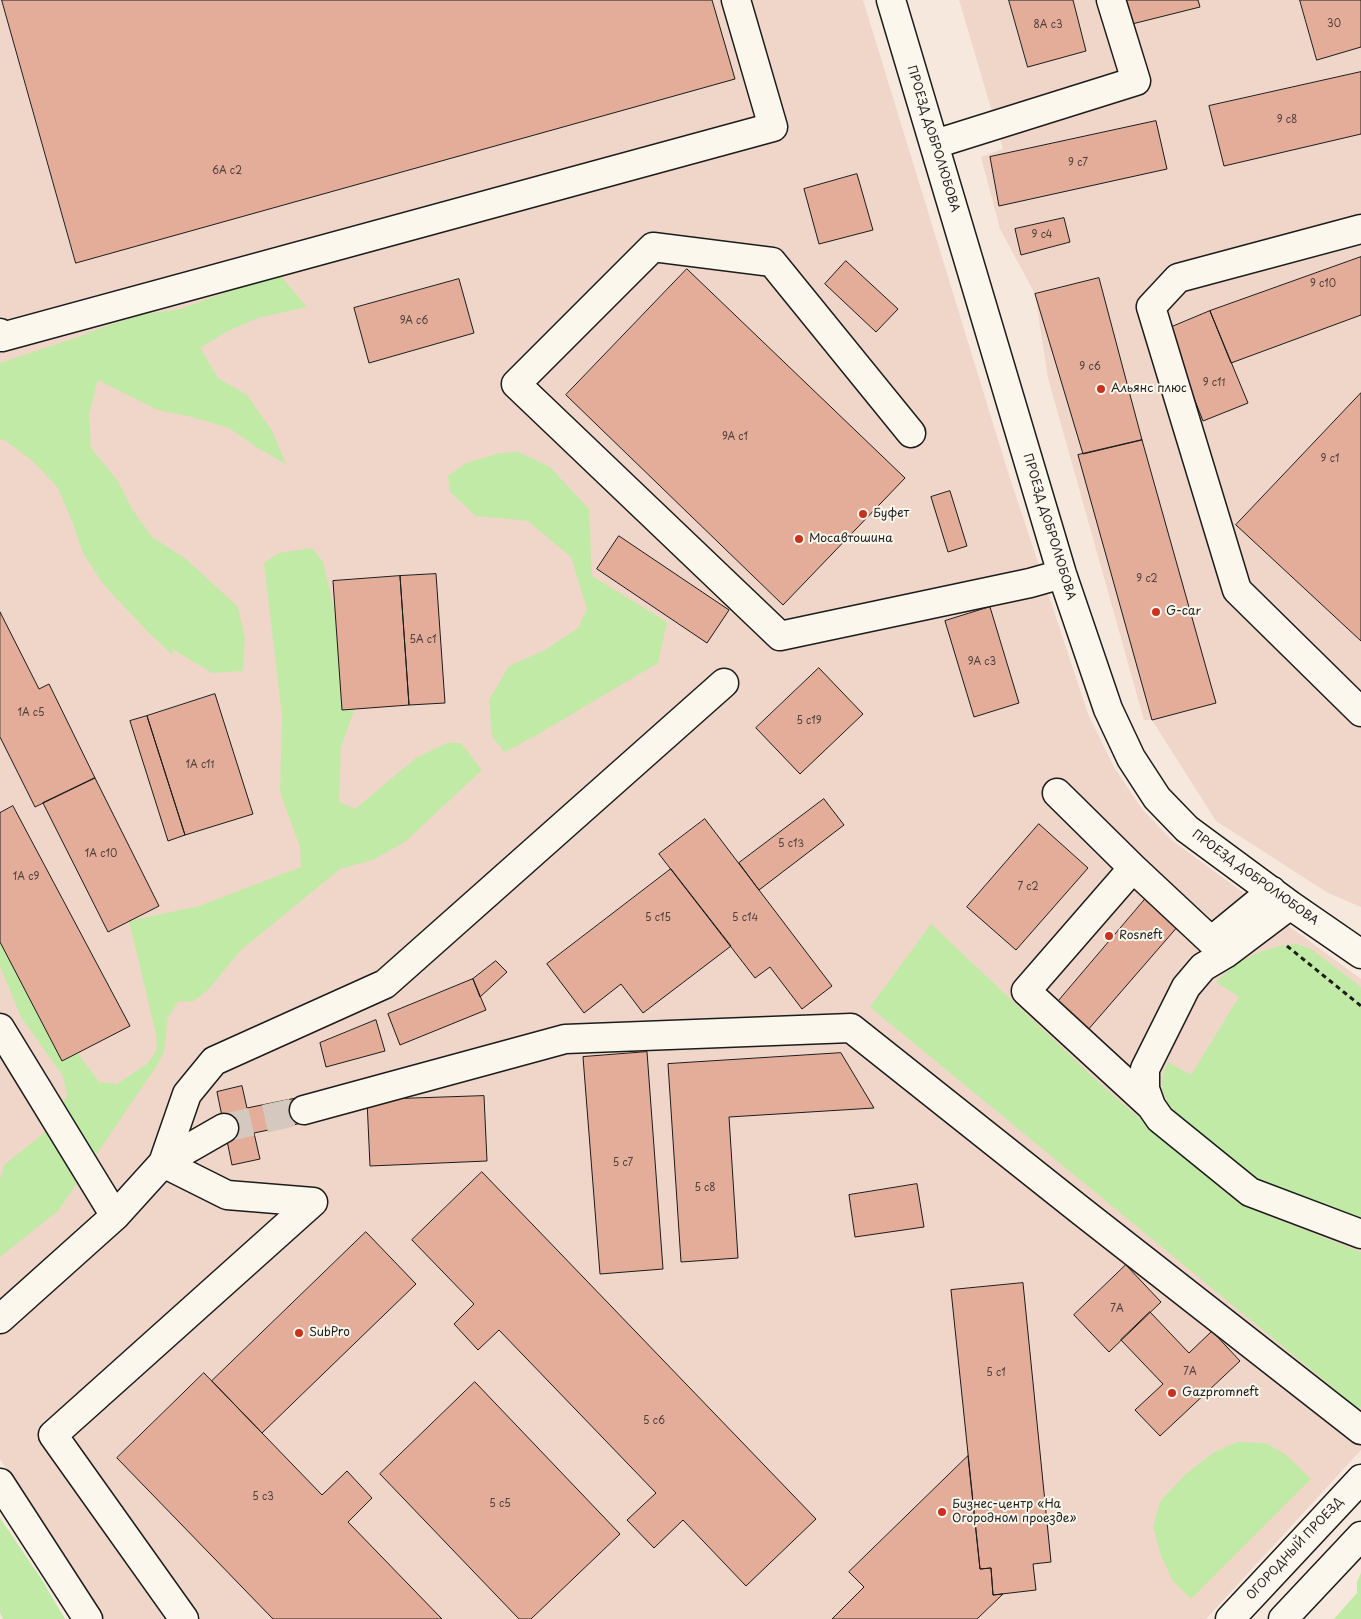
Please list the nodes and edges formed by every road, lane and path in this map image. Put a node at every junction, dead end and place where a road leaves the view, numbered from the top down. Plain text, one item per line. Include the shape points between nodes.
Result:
1 (736, 0) edge
2 (892, 0) edge
3 (1111, 0) edge
4 (935, 144) junction
5 (1361, 229) edge
6 (0, 333) edge
7 (911, 434) dead end
8 (1062, 574) junction
9 (724, 683) dead end
10 (1361, 712) edge
11 (1057, 793) dead end
12 (1133, 868) junction
13 (1281, 898) junction
14 (1263, 927) junction
15 (1218, 948) junction
16 (1361, 954) edge
17 (1361, 1006) edge
18 (0, 1028) edge
19 (1151, 1106) junction
20 (304, 1110) tunnel mouth
21 (224, 1128) tunnel mouth
22 (163, 1163) junction
23 (115, 1216) junction
24 (1361, 1234) edge
25 (0, 1319) edge
26 (1361, 1430) edge
27 (1361, 1479) edge
28 (0, 1483) edge
29 (1361, 1536) edge
30 (88, 1619) edge
31 (184, 1619) edge
32 (1230, 1619) edge
33 (1283, 1619) edge

1 - 6 street via 772,127 2,337
2 - 4 street, ПРОЕЗД ДОБРОЛЮБОВА
3 - 4 street via 1136,81
4 - 8 street, ПРОЕЗД ДОБРОЛЮБОВА
5 - 10 street via 1178,278 1151,307 1236,590
7 - 8 street via 772,262 662,248 653,247 516,384 780,636
8 - 13 street, ПРОЕЗД ДОБРОЛЮБОВА via 1108,708 1131,758 1156,798 1187,829
9 - 22 street via 385,984 214,1060 188,1094
11 - 12 street
12 - 15 street
12 - 19 street via 1026,991
13 - 14 street
13 - 15 street
13 - 16 street, ПРОЕЗД ДОБРОЛЮБОВА
14 - 15 street
14 - 17 path
15 - 19 street via 1186,988 1152,1052 1145,1070 1145,1089
18 - 23 street
19 - 24 street via 1160,1120 1250,1192
20 - 26 street via 565,1039 851,1028
21 - 22 street
22 - 23 street
22 - 31 street via 228,1195 313,1202 53,1435
23 - 25 street
27 - 32 street, ОГОРОДНЫЙ ПРОЕЗД
28 - 30 street
29 - 33 street

